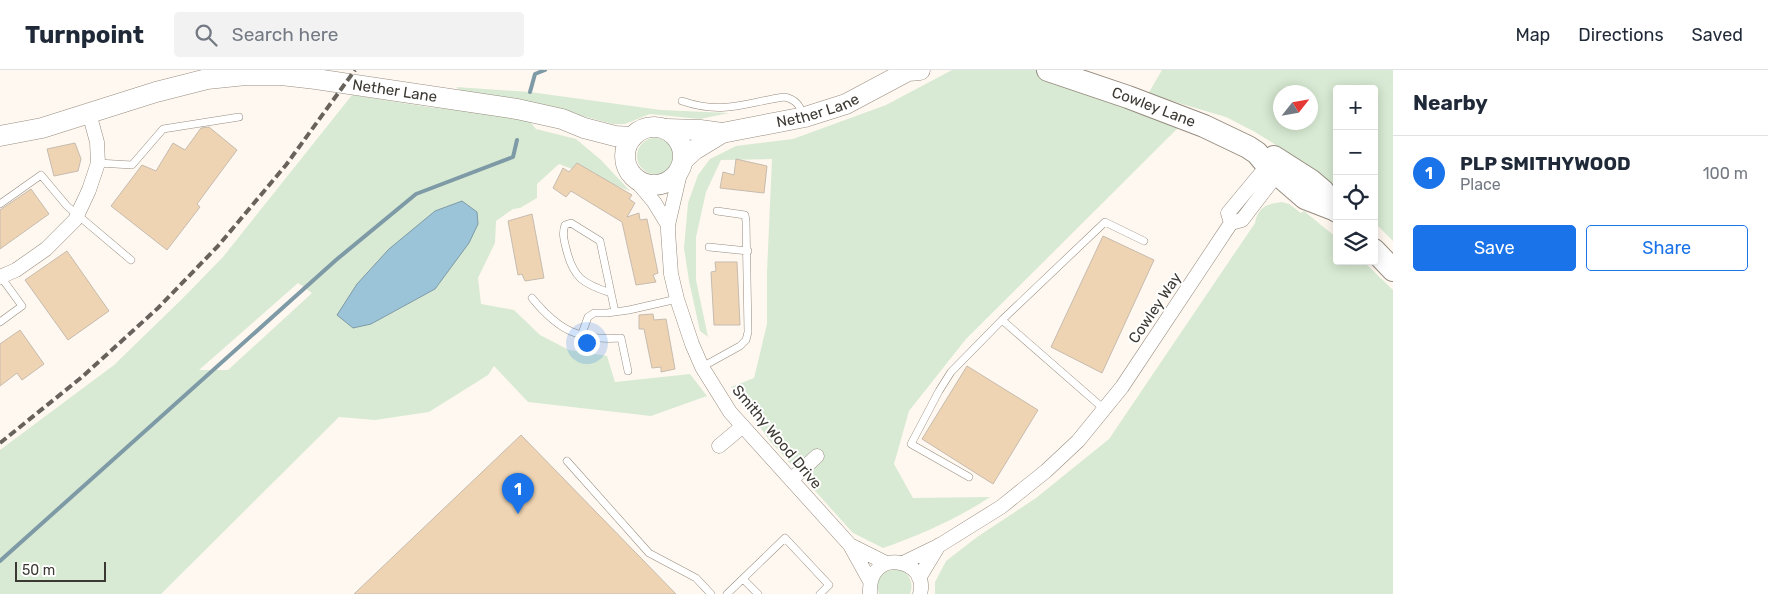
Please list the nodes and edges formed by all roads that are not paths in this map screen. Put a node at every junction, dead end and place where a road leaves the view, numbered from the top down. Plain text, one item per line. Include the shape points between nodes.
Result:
1 (912, 70) edge
2 (1048, 70) edge
3 (682, 101) dead end
4 (89, 113) junction
5 (239, 117) dead end
6 (805, 117) junction
7 (584, 128) junction
8 (666, 129) junction
9 (722, 133) junction
10 (0, 136) edge
11 (632, 137) junction
12 (98, 163) junction
13 (1272, 163) junction
14 (682, 164) junction
15 (630, 173) junction
16 (0, 204) edge
17 (1333, 209) edge
18 (717, 210) dead end
19 (78, 214) junction
20 (668, 224) junction
21 (1144, 241) dead end
22 (709, 247) dead end
23 (748, 251) junction
24 (1378, 254) edge
25 (131, 260) dead end
26 (1393, 270) edge
27 (1, 277) edge
28 (611, 293) junction
29 (532, 298) dead end
30 (677, 299) junction
31 (615, 312) junction
32 (1002, 320) junction
33 (0, 322) edge
34 (580, 336) junction
35 (702, 367) junction
36 (628, 371) dead end
37 (1104, 409) junction
38 (743, 426) junction
39 (720, 446) dead end
40 (817, 456) dead end
41 (567, 461) dead end
42 (969, 477) dead end
43 (791, 480) junction
44 (850, 545) junction
45 (940, 545) junction
46 (886, 563) junction
47 (903, 563) junction
48 (919, 578) junction
49 (743, 579) junction
50 (870, 588) edge
51 (711, 594) edge
52 (727, 594) edge
53 (758, 594) edge
54 (820, 594) edge
55 (920, 594) edge

1 - 6 main road, Nether Lane via 846,104
2 - 13 main road, Cowley Lane via 1226,136
3 - 6 lane via 718,109 784,97 797,102
4 - 7 main road, Nether Lane via 207,79 281,75 540,113
4 - 10 main road, Nether Lane via 42,128
4 - 12 street via 97,142
5 - 12 lane via 163,129 132,165
6 - 9 main road, Nether Lane
7 - 11 main road, Nether Lane
7 - 15 main road, Nether Lane via 617,156
8 - 9 main road, Nether Lane
8 - 11 main road via 648,127
8 - 14 main road via 680,142
9 - 14 main road, Nether Lane via 694,150
11 - 15 main road via 625,152
12 - 19 street
13 - 17 main road, Cowley Lane via 1305,198
13 - 37 street, Cowley Way via 1242,220 1231,223
14 - 15 main road via 676,176 659,185 641,182
14 - 20 street, Smithy Wood Drive
15 - 20 street, Smithy Wood Drive
16 - 19 lane via 40,175
18 - 23 lane via 745,215
19 - 25 lane
19 - 27 street via 46,249
20 - 30 street, Smithy Wood Drive via 671,274
21 - 32 lane via 1105,222
22 - 23 lane
23 - 35 lane via 746,340
24 - 26 main road
27 - 33 lane via 22,306
28 - 28 lane via 581,280 570,264 563,232 565,225 571,223 600,241
28 - 31 lane
29 - 34 lane via 557,325
30 - 31 lane
30 - 35 street, Smithy Wood Drive
31 - 34 lane via 594,312 588,317
32 - 37 lane
32 - 42 lane via 952,372 910,444
34 - 36 lane via 621,338
35 - 38 street, Smithy Wood Drive via 730,412
37 - 45 street, Cowley Way via 1078,441 1046,471 1001,507
38 - 39 street
38 - 43 street, Smithy Wood Drive
40 - 43 street
41 - 51 lane via 650,553 696,578
43 - 44 street, Smithy Wood Drive
44 - 46 street, Smithy Wood Drive
44 - 50 street, Smithy Wood Drive
45 - 47 street, Cowley Way
45 - 48 street, Cowley Way
46 - 47 street
46 - 50 street via 874,573
47 - 48 street via 911,567
48 - 55 street
49 - 52 lane
49 - 53 lane
49 - 54 lane via 785,538 829,585

